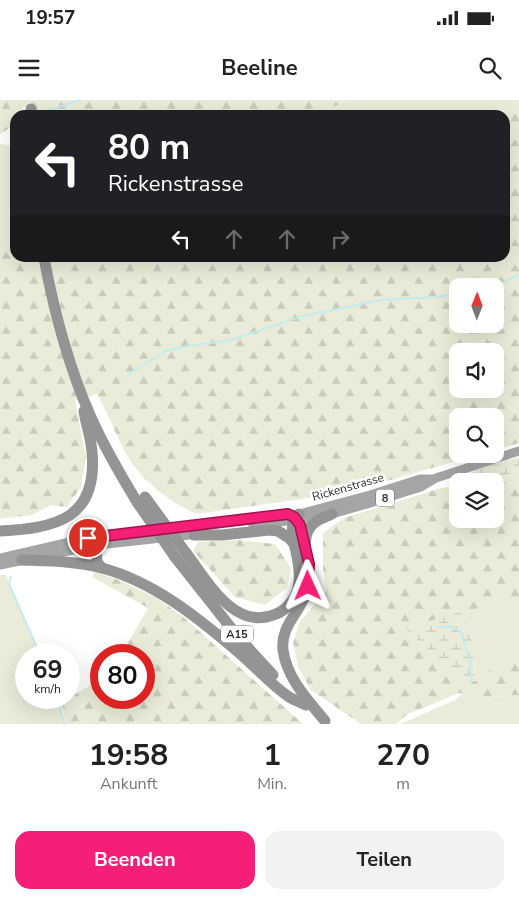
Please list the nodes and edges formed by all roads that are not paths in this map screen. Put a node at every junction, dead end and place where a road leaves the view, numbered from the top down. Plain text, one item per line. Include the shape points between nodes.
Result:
1 (45, 262) edge
2 (83, 397) junction
3 (519, 451) edge
4 (436, 478) junction
5 (141, 500) junction
6 (332, 514) junction
7 (294, 517) junction
8 (0, 531) edge
9 (194, 534) junction
10 (101, 541) junction
11 (295, 545) junction
12 (306, 552) junction
13 (0, 558) edge
14 (22, 560) junction
15 (0, 565) edge
16 (102, 568) junction
17 (306, 705) junction
18 (327, 722) edge

1 - 2 highway, A15 via 59,326
2 - 5 highway, A15 via 112,458
2 - 8 highway via 92,451 92,481 82,505 55,523
3 - 4 main road, Rickenstrasse / 8
4 - 6 main road, Rickenstrasse / 8 via 421,486
4 - 7 main road, Rickenstrasse / 8 via 420,479
5 - 11 highway, bridge via 227,605 238,613 269,617 280,613 295,597 300,580
5 - 17 highway, A15, bridge via 175,557 239,638
6 - 7 main road, Rickenstrasse / 8
6 - 12 highway via 309,527
7 - 9 main road, Rickenstrasse / 8
7 - 10 main road, Rickenstrasse / 8
7 - 11 highway
7 - 12 highway via 300,525
9 - 10 main road, Rickenstrasse / 8
9 - 11 highway via 278,530
10 - 13 main road, Rickenstrasse / 8 via 88,538
10 - 14 main road, Rickenstrasse / 8
10 - 16 highway via 96,555
12 - 18 highway via 309,575 306,594 286,627 283,649 295,682
14 - 15 main road, Rickenstrasse / 8
14 - 16 highway via 70,562
16 - 17 highway via 140,583 184,608 289,698
17 - 18 highway, A15

